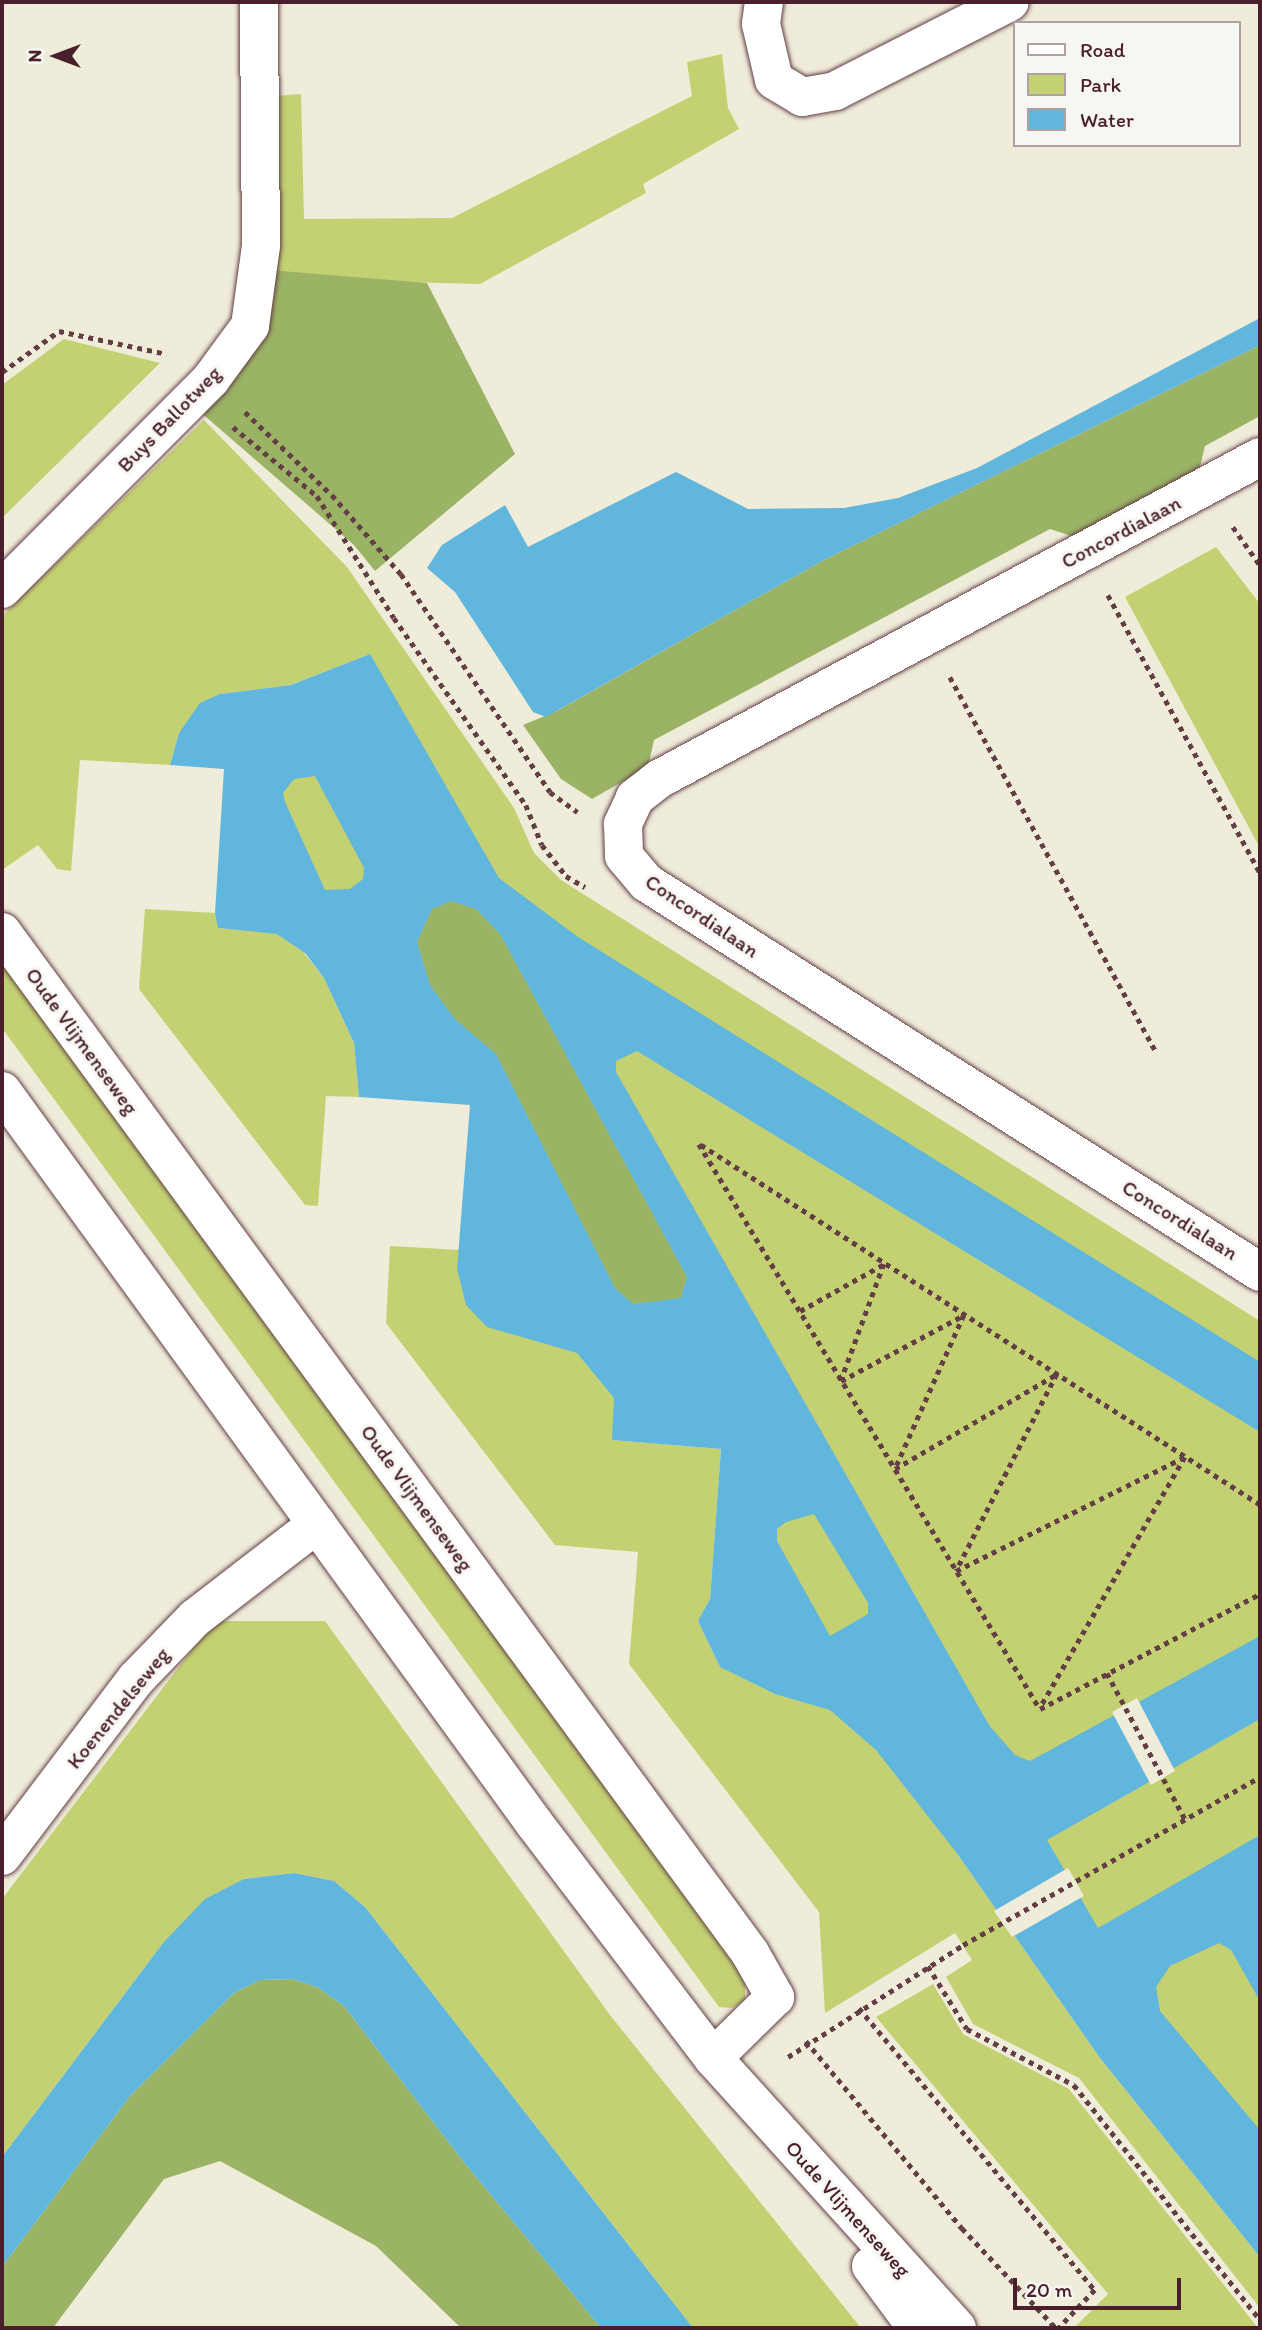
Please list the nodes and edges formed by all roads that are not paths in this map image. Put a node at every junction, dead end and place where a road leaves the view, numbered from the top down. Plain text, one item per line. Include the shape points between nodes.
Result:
1 (259, 2) edge
2 (764, 2) edge
3 (1010, 2) edge
4 (1260, 457) edge
5 (2, 589) edge
6 (2, 932) edge
7 (2, 1091) edge
8 (1260, 1272) edge
9 (317, 1524) junction
10 (2, 1856) edge
11 (713, 2058) junction
12 (740, 2090) junction
13 (917, 2328) edge
14 (957, 2328) edge

1 - 5 street, Buys Ballotweg via 261,246 250,326 203,387
2 - 3 street via 761,24 774,80 802,97 835,91
4 - 8 street, Concordialaan via 659,779 635,798 623,824 624,856 647,883
6 - 11 street, Oude Vlijmenseweg via 750,1953 775,1997
7 - 9 street, Oude Vlijmenseweg
9 - 10 street, Koenendelseweg via 195,1618 135,1679
9 - 11 street, Oude Vlijmenseweg
11 - 12 street, Oude Vlijmenseweg
12 - 13 street, Oude Vlijmenseweg
12 - 14 street, Oude Vlijmenseweg

